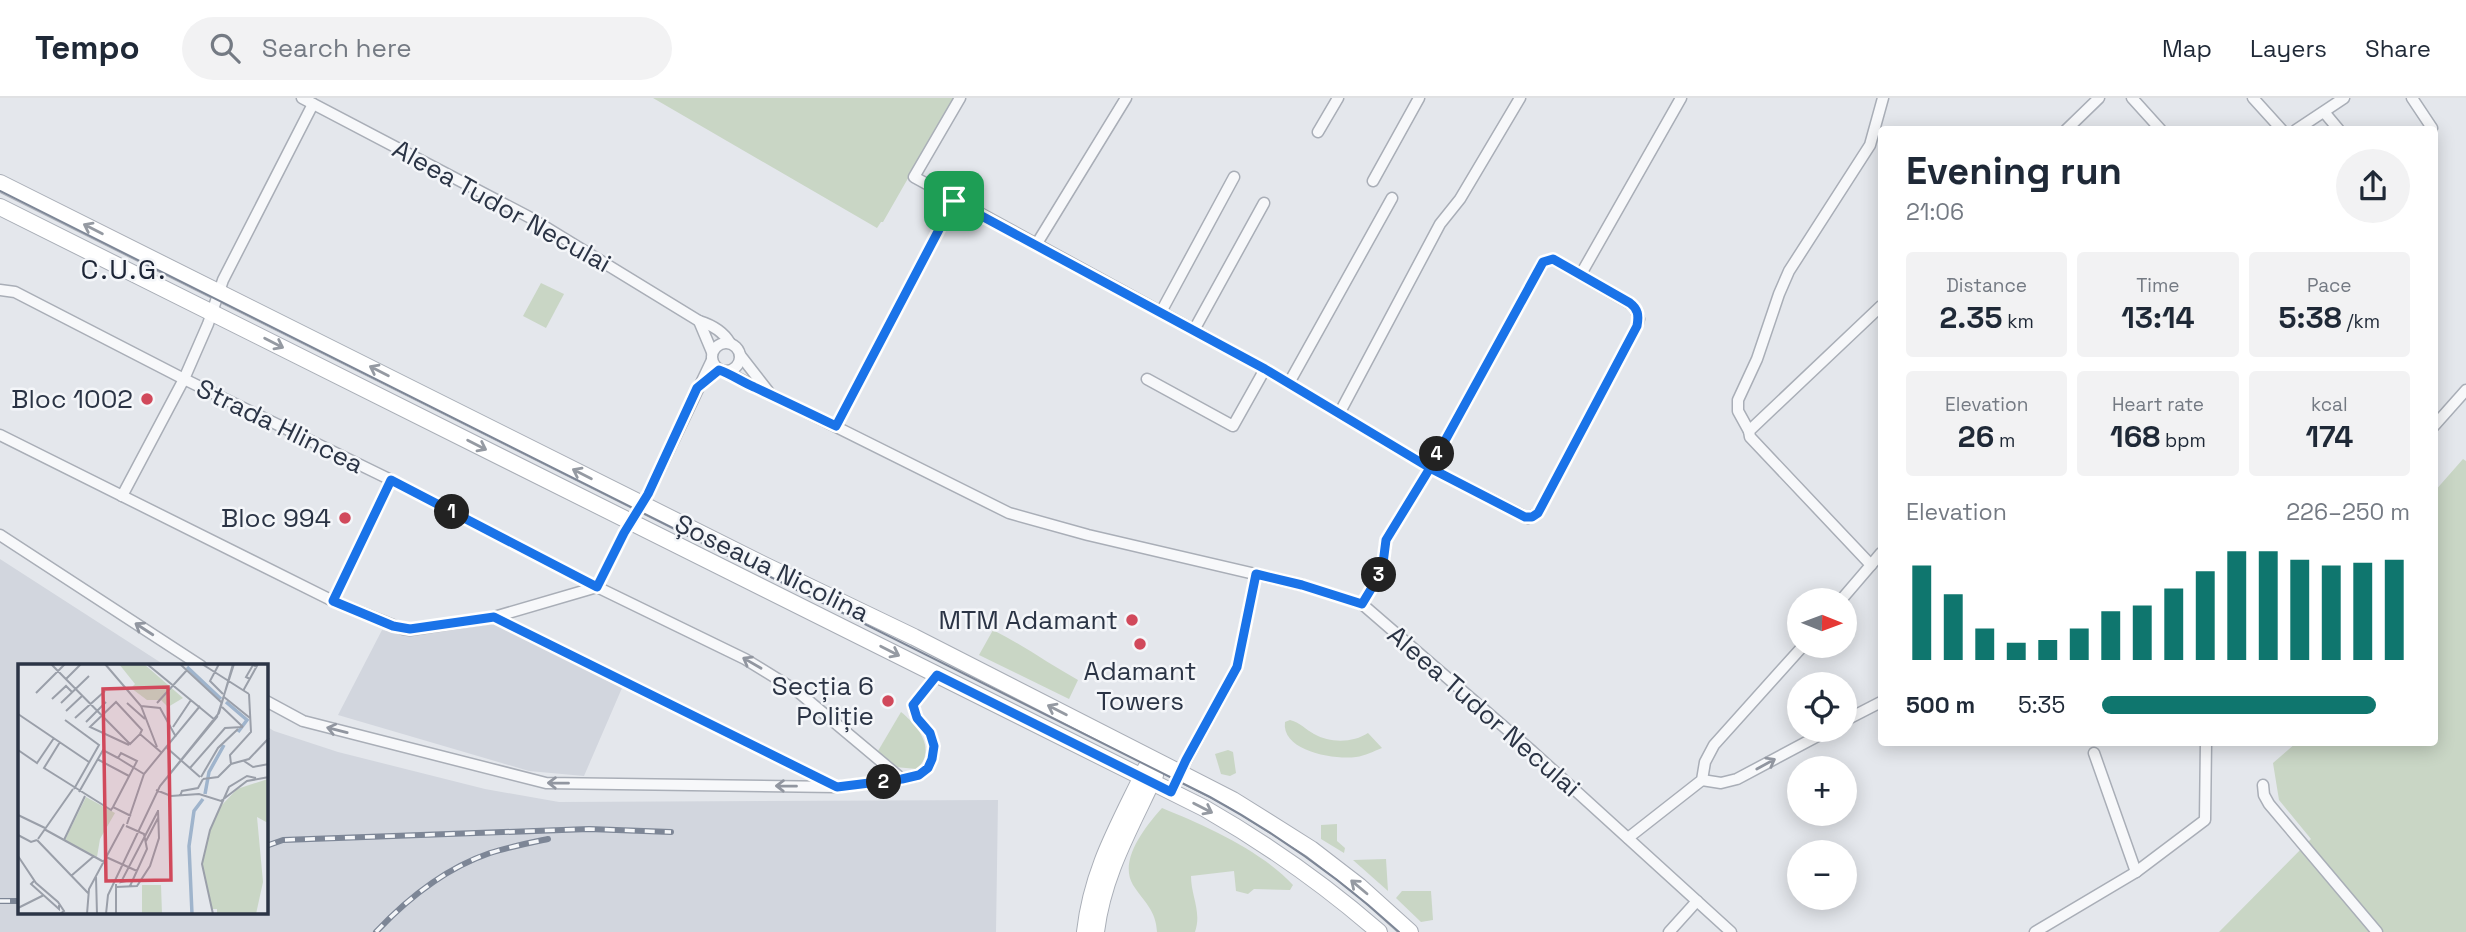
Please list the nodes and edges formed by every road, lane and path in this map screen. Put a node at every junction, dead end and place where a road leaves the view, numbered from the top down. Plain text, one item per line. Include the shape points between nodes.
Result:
1 (302, 98) edge
2 (960, 98) edge
3 (1126, 98) edge
4 (1338, 98) edge
5 (1419, 98) edge
6 (1520, 98) edge
7 (1681, 98) edge
8 (1883, 98) edge
9 (2099, 98) edge
10 (2132, 98) edge
11 (2253, 98) edge
12 (2344, 98) edge
13 (2412, 98) edge
14 (313, 104) junction
15 (2324, 112) junction
16 (2070, 126) edge
17 (2157, 126) edge
18 (2278, 126) edge
19 (2302, 126) edge
20 (2336, 126) edge
21 (2431, 126) edge
22 (1318, 132) dead end
23 (1234, 177) dead end
24 (1373, 181) dead end
25 (0, 183) edge
26 (1392, 198) dead end
27 (954, 201) junction
28 (1264, 203) dead end
29 (0, 207) edge
30 (1036, 245) junction
31 (1581, 274) junction
32 (0, 290) edge
33 (220, 292) junction
34 (1878, 309) edge
35 (1161, 312) junction
36 (212, 313) junction
37 (699, 321) junction
38 (1194, 330) junction
39 (730, 344) junction
40 (740, 355) junction
41 (712, 356) junction
42 (1265, 369) junction
43 (723, 371) junction
44 (184, 379) junction
45 (1147, 379) dead end
46 (1289, 383) junction
47 (699, 384) junction
48 (2466, 390) edge
49 (770, 393) junction
50 (1339, 414) junction
51 (2438, 422) edge
52 (836, 426) junction
53 (1749, 431) junction
54 (0, 435) edge
55 (1430, 468) junction
56 (391, 480) junction
57 (122, 496) junction
58 (643, 504) junction
59 (631, 522) junction
60 (0, 536) edge
61 (1878, 557) edge
62 (1871, 565) junction
63 (1256, 574) junction
64 (597, 587) junction
65 (1851, 588) edge
66 (333, 601) junction
67 (1362, 604) junction
68 (494, 617) junction
69 (1792, 658) edge
70 (198, 664) edge
71 (937, 675) junction
72 (268, 702) edge
73 (1878, 704) edge
74 (1857, 714) edge
75 (1806, 742) edge
76 (2206, 746) edge
77 (2094, 753) dead end
78 (1156, 760) junction
79 (1180, 773) junction
80 (902, 779) junction
81 (1147, 780) junction
82 (1702, 780) junction
83 (2263, 785) dead end
84 (837, 787) junction
85 (1171, 792) junction
86 (1628, 838) junction
87 (2136, 873) junction
88 (1697, 901) junction
89 (1085, 932) edge
90 (1096, 932) edge
91 (1379, 932) edge
92 (1410, 932) edge
93 (1669, 932) edge
94 (1731, 932) edge
95 (2035, 932) edge
96 (2377, 932) edge

1 - 14 street, Aleea Tudor Neculai
2 - 27 street via 914,177
3 - 30 street
4 - 22 street
5 - 24 street
6 - 50 street via 1440,224
7 - 31 street
8 - 53 street via 1870,145 1779,294 1738,400 1738,411
9 - 16 street
10 - 17 street
11 - 18 street
12 - 15 street
13 - 21 street
14 - 33 street
14 - 37 street, Aleea Tudor Neculai via 530,217
15 - 19 street
15 - 20 street
23 - 35 street
33 -> 25 main road, Șoseaua Nicolina
26 - 46 street
27 - 30 street
27 - 52 street
28 - 38 street
29 - 36 main road, Șoseaua Nicolina
30 - 35 street
31 - 55 street via 1547,260
31 - 55 street via 1630,303 1639,319 1538,513 1528,518
32 - 44 street, Strada Hlincea via 15,292
33 - 36 street
58 -> 33 main road, Șoseaua Nicolina
34 - 53 street
35 - 38 street
36 - 44 street
36 -> 59 main road, Șoseaua Nicolina
37 - 39 street, Aleea Tudor Neculai via 710,324
37 - 41 street, Aleea Tudor Neculai
38 - 42 street
39 - 40 street, Aleea Tudor Neculai
39 - 41 street via 718,345
40 - 43 street via 737,367
40 - 49 street, Aleea Tudor Neculai
41 - 43 street, Aleea Tudor Neculai
41 - 47 street
42 - 45 street via 1233,426
42 - 46 street
43 - 47 street
43 - 49 street, Aleea Tudor Neculai
44 - 56 street, Strada Hlincea
44 - 57 street
46 - 50 street
47 - 58 street
48 - 51 street
49 - 52 street, Aleea Tudor Neculai
50 - 55 street
52 - 63 street, Aleea Tudor Neculai via 1009,513
53 - 62 street
54 - 57 street
55 - 67 street via 1386,540 1382,571
56 - 64 street, Strada Hlincea
56 - 66 street
57 - 66 street
58 - 59 street
78 -> 58 main road, Șoseaua Nicolina
59 - 64 street
59 -> 71 main road, Șoseaua Nicolina
70 -> 60 street
61 - 62 street
62 - 65 street
63 - 67 street, Aleea Tudor Neculai
63 - 79 street via 1237,667
64 - 68 street
80 -> 64 street, Strada Hlincea via 797,691 766,671
66 - 68 street via 410,629
67 - 86 street, Aleea Tudor Neculai
68 - 84 street
69 - 82 street via 1714,745
71 - 80 street via 913,705 930,733 932,759 919,775
71 - 81 main road, Șoseaua Nicolina
84 -> 72 street via 546,783 303,721
73 - 74 street
82 -> 75 street via 1721,783 1737,779
76 - 87 street via 2205,820
77 - 87 street
78 - 79 main road, Șoseaua Nicolina
78 - 81 main road
79 - 85 street
92 -> 79 main road, Șoseaua Nicolina via 1311,849
80 - 84 street
81 - 85 main road, Șoseaua Nicolina
81 - 89 main road via 1099,866
81 - 90 main road via 1111,868
82 - 86 street
83 - 96 street via 2269,804
85 -> 91 main road, Șoseaua Nicolina via 1276,851
86 - 88 street, Aleea Tudor Neculai
87 - 95 street
88 - 93 street
88 - 94 street, Aleea Tudor Neculai

